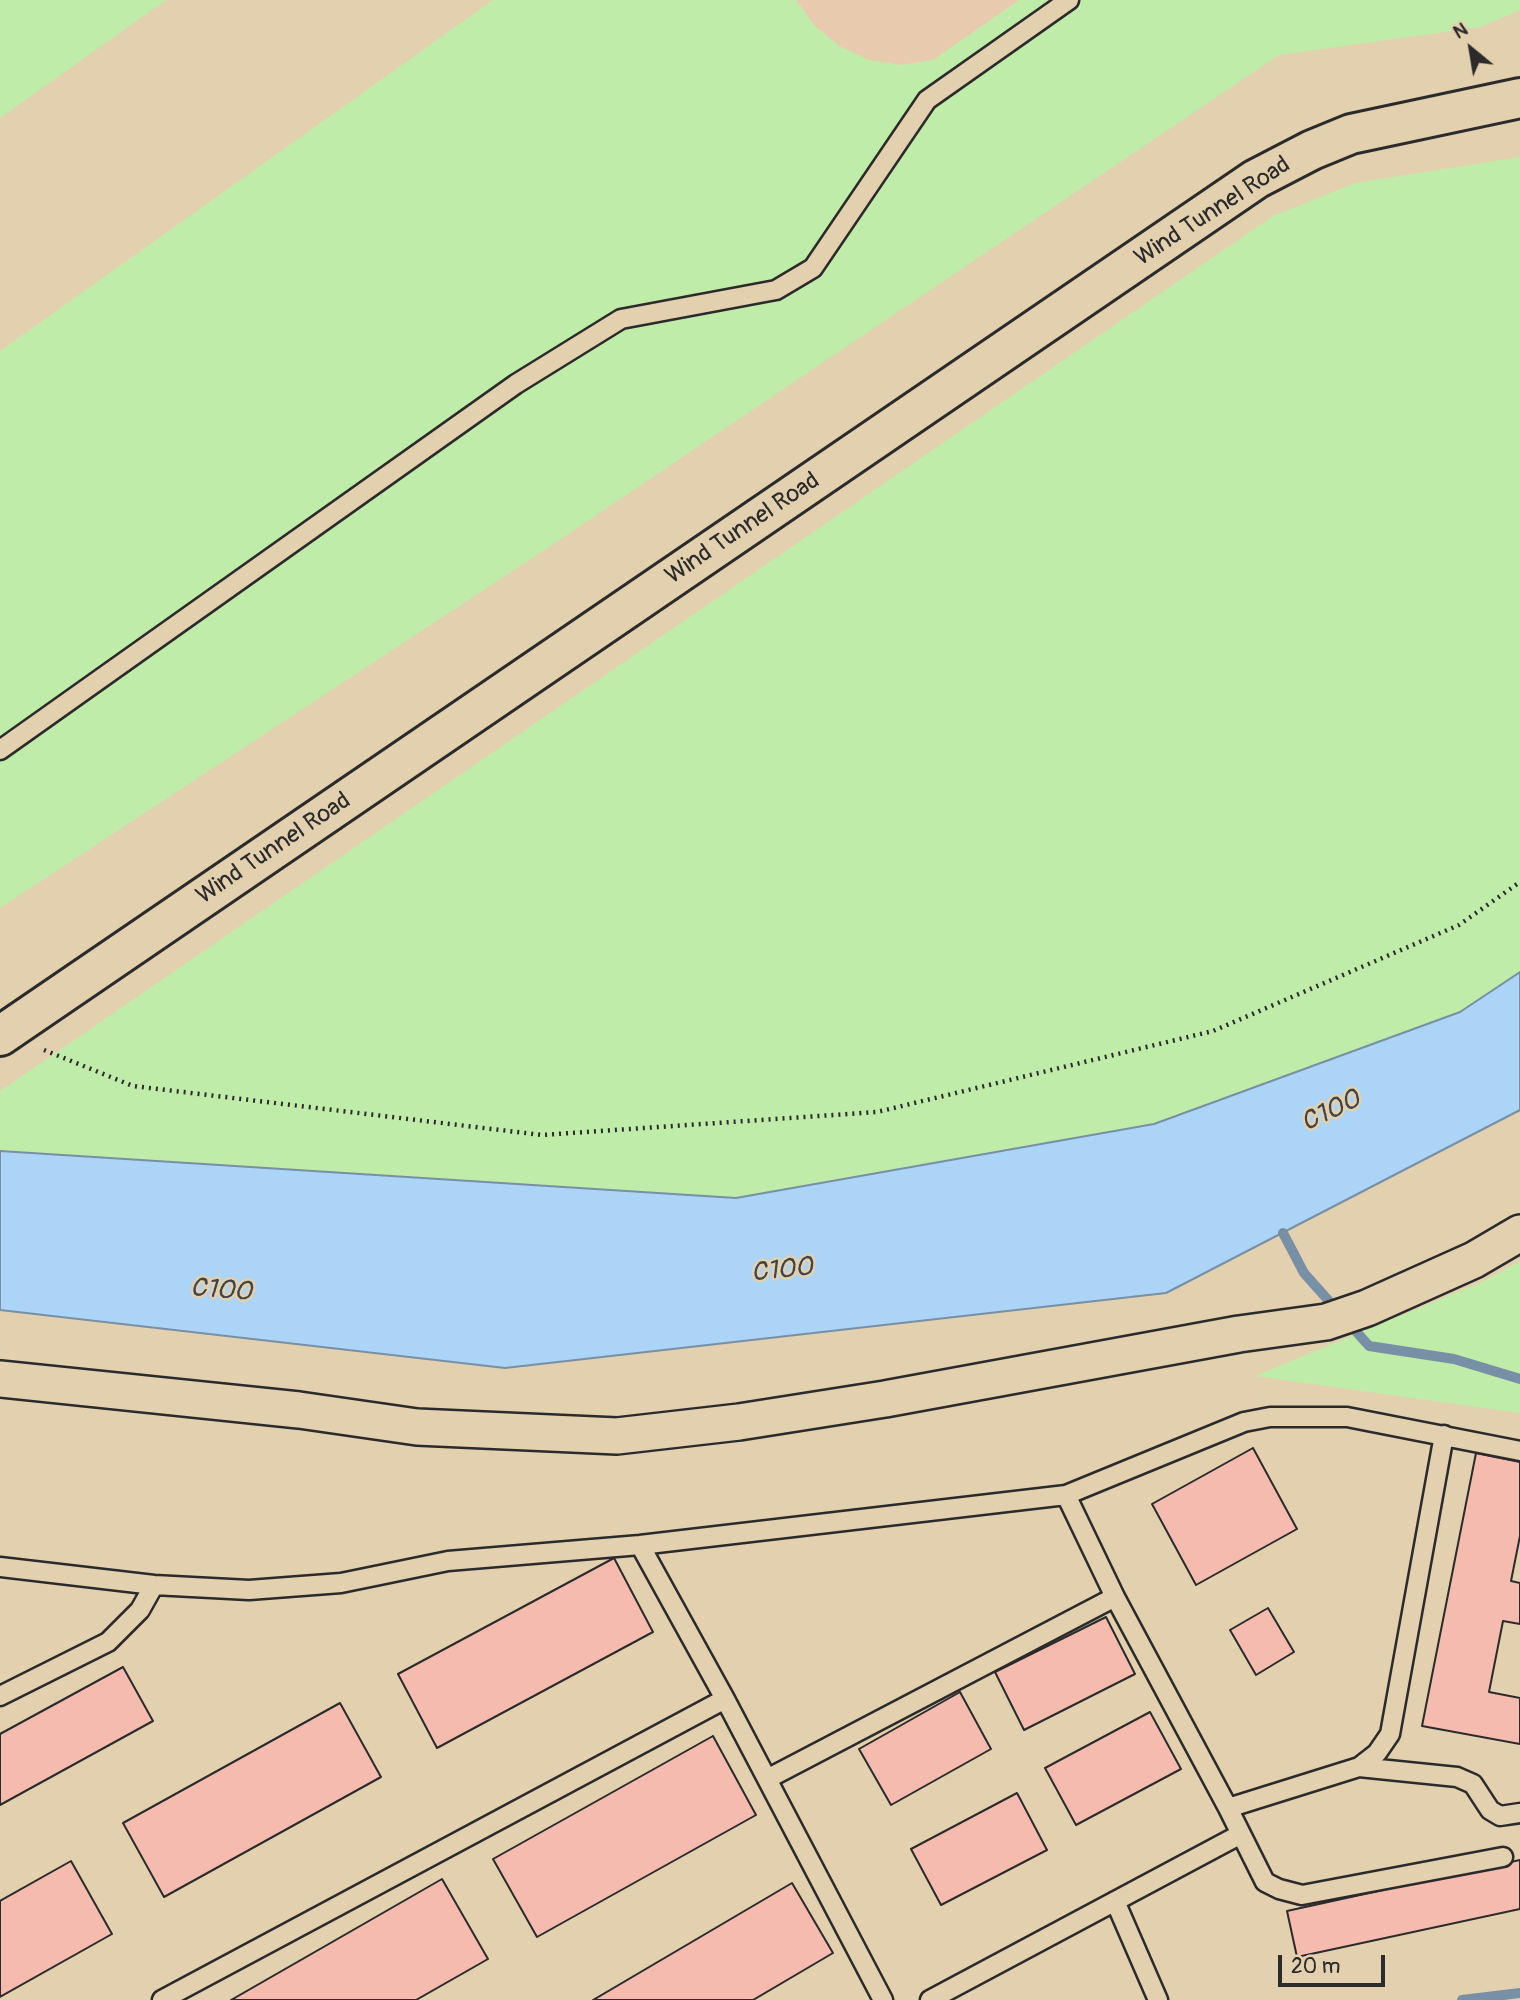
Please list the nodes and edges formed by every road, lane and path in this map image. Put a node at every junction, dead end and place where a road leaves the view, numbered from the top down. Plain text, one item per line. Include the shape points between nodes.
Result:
1 (1069, 0) edge
2 (1520, 98) edge
3 (0, 750) edge
4 (1520, 882) edge
5 (2, 1035) edge
6 (1520, 1233) edge
7 (0, 1379) edge
8 (1444, 1435) junction
9 (1520, 1451) edge
10 (1066, 1495) junction
11 (640, 1545) junction
12 (0, 1567) edge
13 (154, 1585) junction
14 (1115, 1597) junction
15 (0, 1696) edge
16 (725, 1699) junction
17 (1359, 1767) junction
18 (767, 1779) junction
19 (1228, 1808) junction
20 (1520, 1813) edge
21 (1241, 1835) junction
22 (1503, 1857) dead end
23 (1115, 1901) junction
24 (162, 2000) edge
25 (883, 2000) edge
26 (930, 2000) edge
27 (1157, 2000) edge

1 - 3 lane via 927,100 813,268 776,290 621,319 516,384
2 - 5 street, Wind Tunnel Road via 1351,134 1255,179
4 - 5 path via 1459,925 1213,1031 877,1112 541,1135 133,1086
6 - 7 street via 1474,1260 1360,1311 1326,1321 858,1403 617,1437 417,1427
8 - 9 lane
8 - 10 lane via 1347,1417 1269,1417 1244,1422
8 - 17 lane via 1390,1734 1377,1753
10 - 11 lane
10 - 14 lane
11 - 13 lane via 447,1561 341,1583 249,1590
11 - 16 lane
12 - 13 lane
13 - 15 lane via 140,1610 108,1642
14 - 18 lane
14 - 19 lane
16 - 18 lane
16 - 24 lane
17 - 19 lane
17 - 20 lane via 1457,1777 1473,1784 1490,1810 1500,1816
18 - 25 lane
19 - 21 lane
21 - 22 lane via 1265,1882 1302,1895
21 - 23 lane
23 - 26 lane
23 - 27 lane

